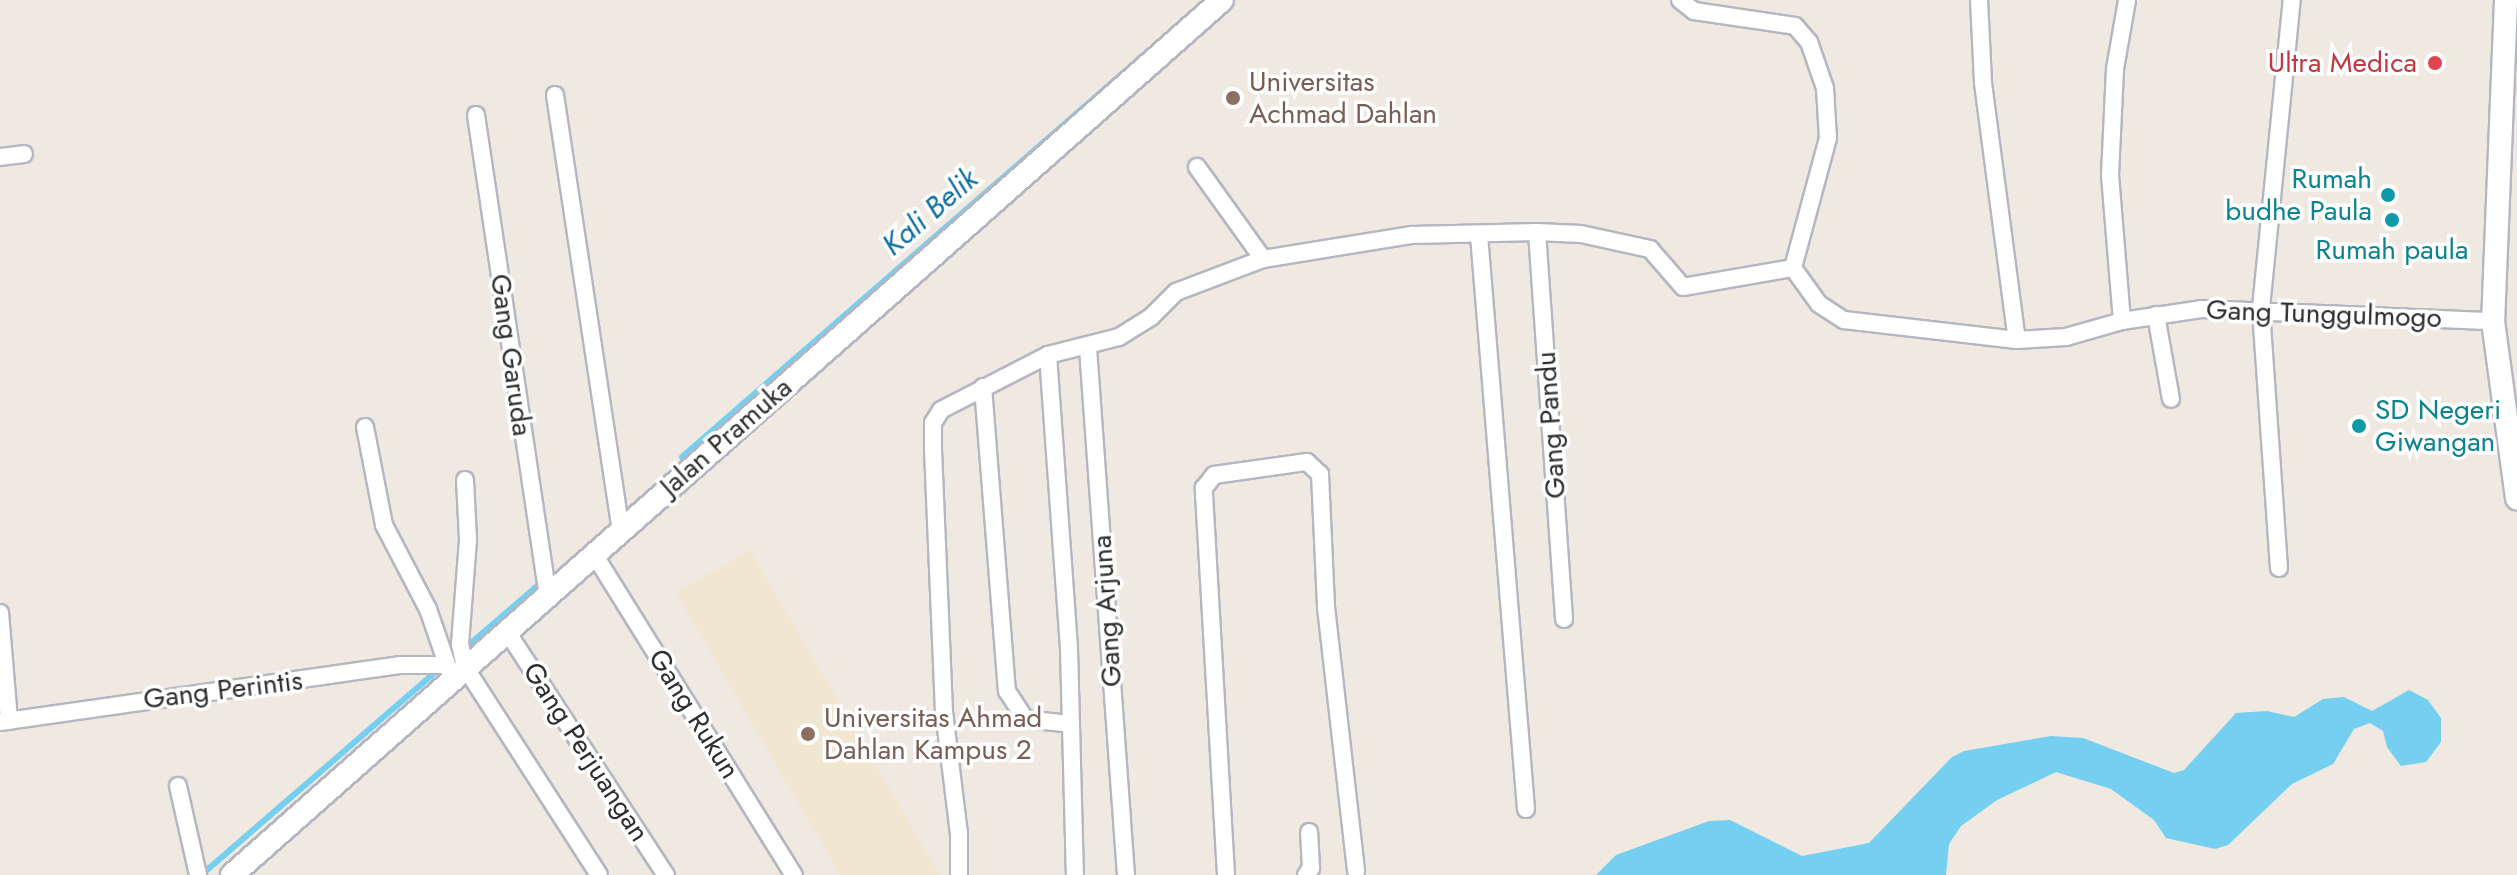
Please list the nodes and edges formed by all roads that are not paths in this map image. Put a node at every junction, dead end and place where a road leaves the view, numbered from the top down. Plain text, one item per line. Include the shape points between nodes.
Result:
1 (1222, 0) edge
2 (1680, 0) edge
3 (1979, 0) edge
4 (2127, 0) edge
5 (2292, 0) edge
6 (2509, 6) edge
7 (555, 95) dead end
8 (476, 115) dead end
9 (2510, 138) edge
10 (24, 154) dead end
11 (0, 157) edge
12 (1197, 167) dead end
13 (1537, 232) junction
14 (1479, 235) junction
15 (1263, 259) junction
16 (1793, 268) junction
17 (2261, 308) junction
18 (2156, 315) junction
19 (2122, 321) junction
20 (2493, 321) junction
21 (2017, 340) junction
22 (1088, 348) junction
23 (1048, 355) junction
24 (983, 387) junction
25 (2171, 399) dead end
26 (365, 427) dead end
27 (2515, 472) edge
28 (465, 480) dead end
29 (2517, 498) edge
30 (621, 530) junction
31 (594, 554) junction
32 (2279, 568) dead end
33 (548, 595) junction
34 (0, 613) edge
35 (1564, 619) dead end
36 (506, 630) junction
37 (453, 661) junction
38 (4, 721) edge
39 (1071, 724) junction
40 (178, 786) dead end
41 (1526, 809) dead end
42 (1309, 832) dead end
43 (1356, 871) dead end
44 (198, 875) edge
45 (232, 875) edge
46 (599, 875) edge
47 (666, 875) edge
48 (794, 875) edge
49 (959, 875) edge
50 (1075, 875) edge
51 (1126, 875) edge
52 (1226, 875) edge
53 (1306, 875) edge

1 - 30 main road, Jalan Pramuka
2 - 16 street via 1694,11 1795,26 1821,70 1829,116 1825,161
3 - 21 street via 1983,83
4 - 19 street via 2115,69 2110,175
5 - 17 street
6 - 9 main road
7 - 30 street
8 - 33 street, Gang Garuda
9 - 20 main road
10 - 11 street
12 - 15 street
13 - 14 street
13 - 16 street via 1581,234 1650,249 1679,285 1688,287
13 - 35 street, Gang Pandu
14 - 15 street via 1412,235
14 - 41 street
15 - 22 street via 1176,292 1151,317
16 - 21 street, Gang Tunggulmogo via 1819,304 1844,320
17 - 18 street, Gang Tunggulmogo
17 - 20 street, Gang Tunggulmogo
17 - 32 street
18 - 19 street, Gang Tunggulmogo
18 - 25 street
19 - 21 street, Gang Tunggulmogo via 2066,337
20 - 27 main road
22 - 23 street
22 - 51 street, Gang Arjuna
23 - 24 street
23 - 39 street
24 - 39 street via 1007,691 1019,713 1032,722
24 - 49 street via 941,410 933,423 944,712
26 - 37 street via 384,525
27 - 29 main road
28 - 37 street via 468,540
30 - 31 main road, Jalan Pramuka
31 - 33 main road, Jalan Pramuka
31 - 48 street, Gang Rukun
33 - 36 main road, Jalan Pramuka
34 - 38 street
36 - 37 main road, Jalan Pramuka
36 - 47 street, Gang Perjuangan
37 - 38 street, Gang Perintis
37 - 45 main road, Jalan Pramuka
37 - 46 street
39 - 50 street
40 - 44 street
42 - 53 street via 1311,868
43 - 52 street via 1326,607 1320,474 1307,462 1214,475 1204,488

